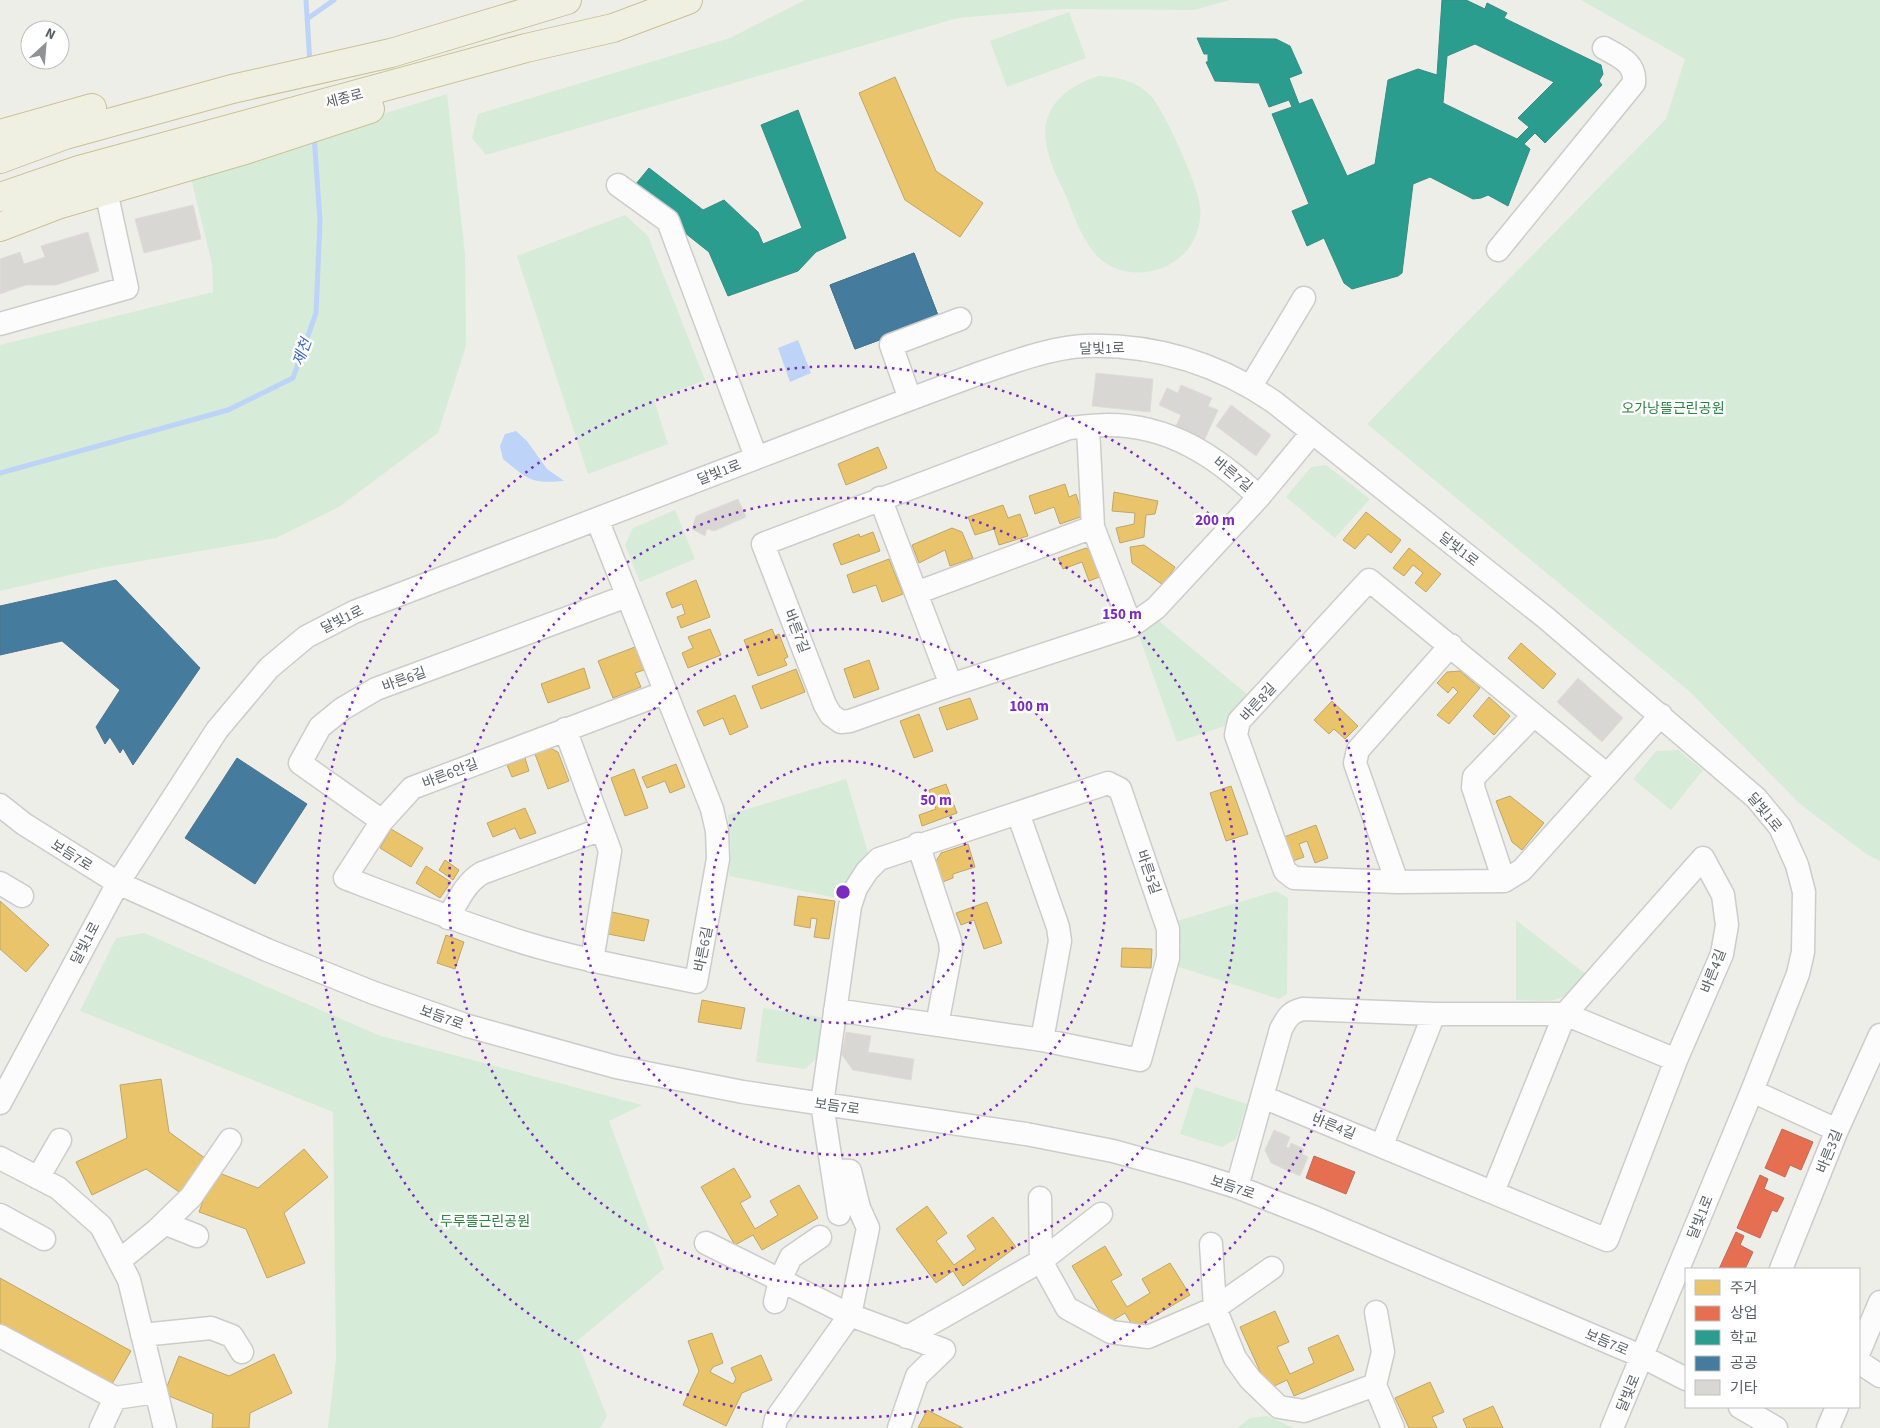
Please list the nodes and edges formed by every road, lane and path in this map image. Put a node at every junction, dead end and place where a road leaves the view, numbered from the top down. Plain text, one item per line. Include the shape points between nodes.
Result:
1 (509, 0) edge
2 (567, 0) edge
3 (688, 0) edge
4 (390, 44) junction
5 (1604, 48) dead end
6 (229, 81) junction
7 (0, 134) edge
8 (245, 137) junction
9 (0, 159) edge
10 (618, 185) dead end
11 (106, 191) junction
12 (0, 197) edge
13 (0, 227) edge
14 (1498, 250) dead end
15 (1304, 298) dead end
16 (960, 320) dead end
17 (0, 324) edge
18 (1251, 386) junction
19 (910, 399) junction
20 (1088, 426) junction
21 (1312, 433) junction
22 (756, 458) junction
23 (1259, 496) junction
24 (880, 498) junction
25 (596, 519) junction
26 (1094, 527) junction
27 (916, 593) junction
28 (627, 596) junction
29 (1131, 626) junction
30 (1451, 645) junction
31 (951, 685) junction
32 (666, 692) junction
33 (1661, 715) junction
34 (1533, 716) junction
35 (565, 729) junction
36 (1606, 774) junction
37 (0, 805) edge
38 (1018, 812) junction
39 (382, 821) junction
40 (602, 829) junction
41 (918, 844) junction
42 (345, 878) joint
43 (1504, 881) junction
44 (0, 882) edge
45 (1397, 882) junction
46 (118, 883) junction
47 (22, 896) dead end
48 (448, 918) junction
49 (592, 961) junction
50 (835, 1010) junction
51 (1434, 1014) junction
52 (1565, 1014) junction
53 (937, 1026) junction
54 (1880, 1035) edge
55 (1042, 1040) junction
56 (1676, 1060) junction
57 (1752, 1091) junction
58 (1263, 1096) junction
59 (0, 1103) edge
60 (822, 1104) junction
61 (1837, 1130) junction
62 (60, 1140) dead end
63 (230, 1140) dead end
64 (1382, 1145) junction
65 (0, 1158) edge
66 (832, 1170) junction
67 (38, 1178) junction
68 (1237, 1187) junction
69 (1493, 1192) junction
70 (1040, 1198) dead end
71 (839, 1214) dead end
72 (1101, 1214) dead end
73 (0, 1215) edge
74 (164, 1223) junction
75 (197, 1236) dead end
76 (820, 1237) dead end
77 (44, 1239) dead end
78 (706, 1243) dead end
79 (1211, 1244) dead end
80 (119, 1261) junction
81 (1041, 1261) junction
82 (1272, 1268) dead end
83 (1781, 1268) edge
84 (780, 1280) junction
85 (775, 1302) dead end
86 (1880, 1302) edge
87 (1215, 1308) junction
88 (1376, 1312) dead end
89 (850, 1315) junction
90 (142, 1334) junction
91 (0, 1336) edge
92 (907, 1338) junction
93 (1860, 1350) edge
94 (242, 1352) dead end
95 (1643, 1357) junction
96 (1860, 1363) edge
97 (1880, 1376) edge
98 (1685, 1378) edge
99 (1375, 1385) junction
100 (156, 1392) junction
101 (115, 1398) junction
102 (1742, 1408) edge
103 (1837, 1408) edge
104 (101, 1428) edge
105 (165, 1428) edge
106 (774, 1428) edge
107 (899, 1428) edge
108 (1393, 1428) edge
109 (1612, 1428) edge
110 (1776, 1428) edge
111 (1828, 1428) edge

1 - 4 highway
2 - 4 highway
3 - 8 highway via 613,28
4 - 6 highway
5 - 14 street via 1628,62 1635,72 1634,83
6 - 7 highway via 23,126
6 - 9 highway
8 - 11 highway
8 - 12 highway via 79,170
10 - 22 street via 668,221
11 - 13 highway
11 - 17 street via 127,288
15 - 18 street
16 - 19 street via 891,346
18 - 19 street, 달빛1로 via 1199,362 1168,353 1140,348 1082,346 1019,360
18 - 21 street, 달빛1로
19 - 22 street, 달빛1로
20 - 23 street, 바른7길 via 1141,428 1179,440 1208,454
20 - 24 street, 바른7길 via 1042,437
20 - 26 street
21 - 23 street
21 - 33 street, 달빛1로 via 1546,618
22 - 25 street, 달빛1로
23 - 29 street, 바른7길 via 1156,608
24 - 27 street
24 - 31 street, 바른7길 via 763,544 824,705 841,722 850,721
25 - 28 street, 바른6길
25 - 46 street, 달빛1로 via 354,612 306,636 269,668 217,730
26 - 27 street
26 - 29 street
27 - 31 street
28 - 32 street, 바른6길
28 - 39 street, 바른6길 via 376,689 342,709 320,727 300,763
29 - 31 street, 바른7길
30 - 34 street, 바른8길
30 - 45 street via 1358,750 1355,763
30 - 45 street, 바른8길 via 1369,580 1239,721 1237,727 1236,735 1285,871 1294,878
32 - 35 street, 바른6안길
32 - 49 street, 바른6길 via 712,809 717,831 718,858 696,982
33 - 36 street
33 - 57 street, 달빛1로 via 1756,798 1780,827 1798,865 1804,892 1803,952 1798,974
34 - 36 street, 바른8길
34 - 43 street via 1474,777 1473,787
35 - 39 street, 바른6안길 via 412,788
35 - 40 street
36 - 43 street via 1522,870
37 - 46 street, 보듬7로 via 24,824
38 - 41 street, 바른5길
38 - 55 street via 1058,927 1060,942
38 - 55 street, 바른5길 via 1108,783 1120,789 1169,936 1168,958 1140,1060
39 - 42 street, 바른6안길
40 - 48 street via 482,873 472,879
40 - 49 street via 610,851
41 - 50 street, 바른5길 via 879,859 856,888 850,906
41 - 53 street via 950,941 951,951
42 - 48 street, 바른6길
43 - 45 street, 바른8길
44 - 47 street
46 - 59 street, 달빛1로
46 - 60 street, 보듬7로 via 267,950 468,1026 616,1067
48 - 49 street, 바른6길
50 - 53 street, 바른5길
50 - 60 street, 바른5길
51 - 52 street
51 - 58 street via 1294,1012 1286,1018 1281,1029
51 - 64 street
52 - 56 street
52 - 56 street, 바른4길 via 1703,858 1723,895 1727,925 1722,954
52 - 69 street
53 - 55 street, 바른5길
54 - 61 street, 바른3길
56 - 69 street, 바른4길 via 1607,1240
57 - 61 street
57 - 95 street, 달빛1로
58 - 64 street, 바른4길
58 - 68 street
60 - 66 street, 바른5길
60 - 68 street, 보듬7로 via 1113,1151
61 - 83 street, 바른3길
62 - 67 street
63 - 74 street via 191,1197
64 - 69 street, 바른4길
65 - 67 street
66 - 71 street, 바른5길
66 - 89 street via 850,1171 859,1208 868,1228
67 - 80 street via 58,1188 101,1226
68 - 95 street, 보듬7로
70 - 81 street
72 - 81 street
73 - 77 street
74 - 75 street
74 - 80 street
76 - 84 street via 791,1257
78 - 84 street
79 - 87 street
80 - 90 street via 129,1280
81 - 87 street via 1067,1308 1111,1332 1148,1337
81 - 92 street
82 - 87 street
84 - 85 street
84 - 89 street
86 - 93 street
87 - 99 street via 1235,1358 1250,1379 1279,1407 1304,1411
88 - 99 street via 1383,1352
89 - 92 street
89 - 106 street via 776,1419
90 - 94 street via 211,1328 232,1336
90 - 100 street
91 - 101 street
92 - 107 street via 944,1350 917,1376
95 - 98 street, 보듬7로
95 - 109 street, 달빛로
96 - 97 street
99 - 108 street
100 - 101 street
100 - 105 street
101 - 104 street
102 - 110 street
103 - 111 street

